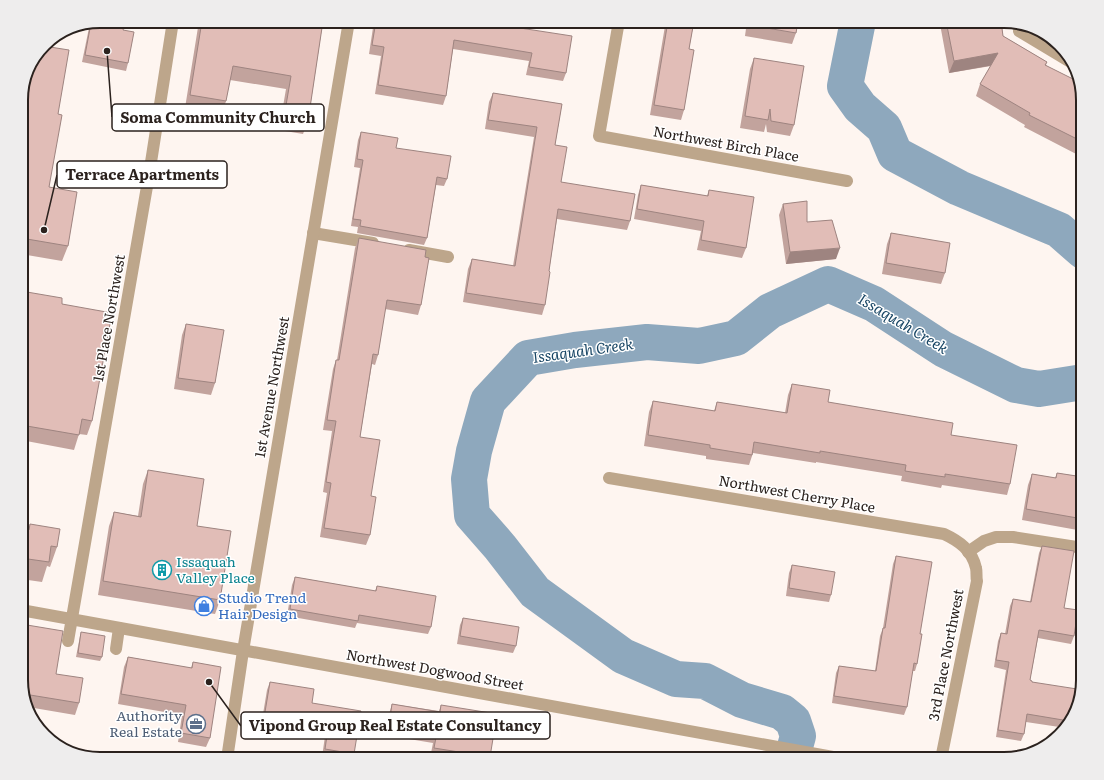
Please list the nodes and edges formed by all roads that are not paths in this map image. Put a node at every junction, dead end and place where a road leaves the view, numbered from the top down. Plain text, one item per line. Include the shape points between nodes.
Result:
1 (172, 28) edge
2 (348, 28) edge
3 (618, 28) edge
4 (1019, 31) dead end
5 (1060, 56) edge
6 (847, 181) dead end
7 (314, 233) junction
8 (381, 245) edge
9 (396, 248) edge
10 (448, 257) dead end
11 (609, 478) dead end
12 (1076, 547) edge
13 (970, 555) junction
14 (28, 611) edge
15 (72, 619) junction
16 (119, 628) junction
17 (68, 641) dead end
18 (116, 649) dead end
19 (243, 651) junction
20 (228, 752) edge
21 (804, 752) edge
22 (942, 752) edge

1 - 15 street, 1st Place Northwest via 149,176
2 - 7 street, 1st Avenue Northwest
3 - 6 street, Northwest Birch Place via 599,136
4 - 5 street
7 - 8 street
7 - 19 street, 1st Avenue Northwest
9 - 10 street
11 - 13 street, Northwest Cherry Place via 944,534 956,540
12 - 13 street via 1013,537 996,537 984,541
13 - 22 street, 3rd Place Northwest via 976,568 976,581
14 - 15 street, Northwest Dogwood Street
15 - 16 street, Northwest Dogwood Street
15 - 17 street, 1st Place Northwest
16 - 18 street
16 - 19 street, Northwest Dogwood Street
19 - 20 street, 1st Avenue Northwest
19 - 21 street, Northwest Dogwood Street

